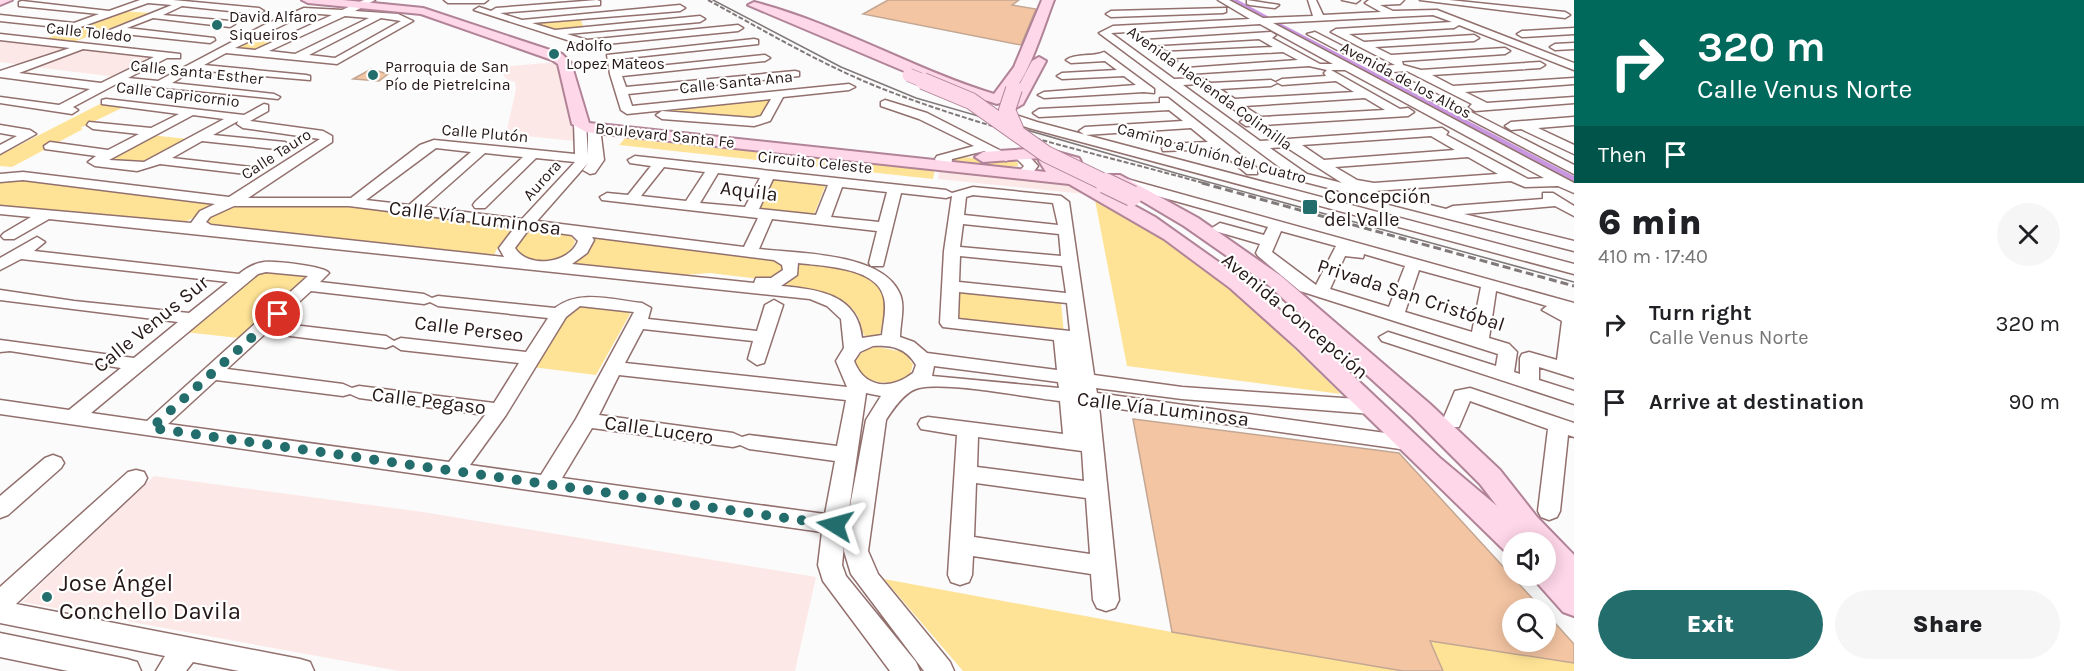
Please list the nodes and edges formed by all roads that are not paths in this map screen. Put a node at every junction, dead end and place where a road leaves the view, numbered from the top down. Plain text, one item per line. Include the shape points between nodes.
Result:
1 (6, 0) edge
2 (35, 0) edge
3 (147, 0) edge
4 (198, 0) edge
5 (447, 0) edge
6 (665, 0) edge
7 (1048, 0) edge
8 (1055, 0) edge
9 (1061, 0) edge
10 (1198, 0) edge
11 (1346, 0) edge
12 (1356, 0) edge
13 (1424, 0) edge
14 (1521, 0) edge
15 (460, 1) edge
16 (1247, 1) edge
17 (1400, 1) edge
18 (0, 2) edge
19 (610, 2) dead end
20 (185, 3) edge
21 (1313, 3) edge
22 (22, 4) junction
23 (1118, 4) dead end
24 (307, 5) edge
25 (361, 5) edge
26 (1436, 5) edge
27 (751, 6) edge
28 (483, 7) edge
29 (1220, 7) edge
30 (680, 8) junction
31 (1277, 10) edge
32 (0, 11) edge
33 (1362, 11) dead end
34 (113, 13) junction
35 (1111, 14) dead end
36 (1394, 14) junction
37 (1565, 15) junction
38 (149, 16) junction
39 (0, 18) edge
40 (1319, 18) junction
41 (700, 19) junction
42 (1263, 21) junction
43 (1574, 21) edge
44 (518, 22) junction
45 (1551, 22) dead end
46 (230, 24) junction
47 (738, 28) dead end
48 (543, 30) junction
49 (1574, 31) edge
50 (720, 32) junction
51 (0, 37) edge
52 (1513, 37) junction
53 (1474, 38) junction
54 (511, 39) junction
55 (754, 42) dead end
56 (741, 45) junction
57 (1362, 45) junction
58 (84, 46) junction
59 (1574, 46) edge
60 (1555, 47) junction
61 (1284, 49) junction
62 (222, 50) junction
63 (255, 54) junction
64 (841, 54) dead end
65 (1164, 55) junction
66 (1574, 55) edge
67 (296, 58) junction
68 (765, 58) junction
69 (1389, 58) junction
70 (1071, 60) dead end
71 (1546, 60) junction
72 (1309, 63) junction
73 (192, 67) junction
74 (1375, 67) junction
75 (1574, 67) edge
76 (1350, 69) junction
77 (1186, 71) junction
78 (1126, 73) junction
79 (1419, 73) junction
80 (615, 74) junction
81 (795, 74) junction
82 (2, 75) edge
83 (1062, 76) dead end
84 (903, 77) junction
85 (306, 78) dead end
86 (1337, 78) junction
87 (116, 80) junction
88 (1168, 80) junction
89 (1574, 80) edge
90 (159, 85) junction
91 (102, 87) junction
92 (849, 87) dead end
93 (1209, 87) junction
94 (1146, 88) junction
95 (1451, 89) junction
96 (825, 90) junction
97 (621, 91) junction
98 (779, 94) junction
99 (1044, 95) dead end
100 (1188, 95) junction
101 (1366, 95) junction
102 (274, 97) dead end
103 (0, 100) edge
104 (1574, 100) edge
105 (1017, 101) junction
106 (106, 102) dead end
107 (1232, 103) junction
108 (885, 104) dead end
109 (1169, 106) junction
110 (264, 108) dead end
111 (627, 110) junction
112 (191, 112) junction
113 (1039, 113) dead end
114 (1000, 117) junction
115 (243, 120) junction
116 (1244, 122) dead end
117 (1258, 122) junction
118 (1574, 122) edge
119 (1193, 124) junction
120 (93, 125) dead end
121 (587, 126) junction
122 (0, 129) edge
123 (708, 131) junction
124 (152, 132) junction
125 (1092, 133) junction
126 (199, 137) junction
127 (1289, 142) junction
128 (1219, 145) junction
129 (1255, 145) junction
130 (50, 146) dead end
131 (285, 146) dead end
132 (985, 146) junction
133 (1571, 147) edge
134 (483, 148) junction
135 (1168, 148) dead end
136 (0, 150) edge
137 (1469, 153) junction
138 (533, 154) junction
139 (1013, 156) junction
140 (1062, 158) junction
141 (158, 160) junction
142 (590, 160) junction
143 (635, 160) dead end
144 (948, 160) junction
145 (113, 161) junction
146 (660, 164) junction
147 (1320, 164) junction
148 (714, 169) junction
149 (246, 170) dead end
150 (1574, 170) edge
151 (1252, 171) dead end
152 (0, 172) edge
153 (1025, 173) junction
154 (768, 175) junction
155 (23, 176) junction
156 (1512, 177) junction
157 (0, 178) edge
158 (1076, 182) junction
159 (80, 183) junction
160 (836, 183) junction
161 (1570, 187) edge
162 (895, 188) junction
163 (1124, 190) junction
164 (946, 194) dead end
165 (1160, 195) junction
166 (607, 197) dead end
167 (633, 198) junction
168 (232, 202) junction
169 (1557, 202) junction
170 (353, 203) junction
171 (480, 205) dead end
172 (691, 205) junction
173 (0, 210) edge
174 (412, 210) junction
175 (1453, 210) dead end
176 (750, 212) junction
177 (1574, 212) edge
178 (55, 214) junction
179 (773, 215) junction
180 (956, 219) junction
181 (822, 220) junction
182 (534, 225) junction
183 (885, 227) junction
184 (1220, 228) dead end
185 (207, 229) junction
186 (1065, 230) junction
187 (577, 231) junction
188 (18, 241) edge
189 (313, 242) junction
190 (330, 244) junction
191 (1574, 246) edge
192 (952, 251) junction
193 (763, 253) junction
194 (1357, 255) dead end
195 (1069, 262) junction
196 (877, 263) dead end
197 (523, 264) junction
198 (0, 266) edge
199 (547, 266) junction
200 (284, 268) junction
201 (1412, 268) dead end
202 (1574, 269) edge
203 (624, 274) junction
204 (310, 277) junction
205 (242, 279) junction
206 (680, 280) junction
207 (950, 286) junction
208 (1488, 290) dead end
209 (1321, 291) junction
210 (0, 296) edge
211 (1074, 299) junction
212 (609, 303) junction
213 (774, 305) dead end
214 (1574, 308) edge
215 (566, 309) junction
216 (1549, 309) dead end
217 (1395, 315) junction
218 (193, 319) junction
219 (636, 323) junction
220 (262, 327) junction
221 (764, 337) junction
222 (1072, 337) junction
223 (1388, 337) dead end
224 (891, 341) junction
225 (1479, 341) junction
226 (7, 347) edge
227 (853, 348) junction
228 (922, 358) junction
229 (532, 359) junction
230 (757, 359) dead end
231 (138, 364) junction
232 (614, 368) junction
233 (1570, 370) edge
234 (212, 373) junction
235 (1504, 375) junction
236 (1530, 383) junction
237 (911, 385) junction
238 (856, 388) junction
239 (1078, 388) junction
240 (1574, 398) edge
241 (1192, 402) junction
242 (1329, 404) junction
243 (0, 407) edge
244 (1372, 407) junction
245 (499, 410) junction
246 (73, 417) junction
247 (586, 420) junction
248 (1452, 422) dead end
249 (928, 424) dead end
250 (1566, 427) edge
251 (151, 428) junction
252 (968, 430) junction
253 (1344, 434) junction
254 (1083, 444) junction
255 (1407, 444) junction
256 (847, 455) junction
257 (53, 463) dead end
258 (454, 471) junction
259 (966, 474) junction
260 (136, 478) dead end
261 (547, 484) junction
262 (1097, 491) junction
263 (0, 509) edge
264 (835, 525) junction
265 (1522, 525) edge
266 (860, 528) junction
267 (961, 545) junction
268 (1556, 556) edge
269 (1102, 566) junction
270 (960, 575) dead end
271 (1574, 575) edge
272 (1556, 584) edge
273 (1106, 600) dead end
274 (0, 603) edge
275 (1574, 603) edge
276 (0, 612) edge
277 (0, 645) edge
278 (187, 649) junction
279 (217, 663) edge
280 (126, 671) edge
281 (170, 671) edge
282 (300, 671) edge
283 (906, 671) edge
284 (940, 671) edge

1 - 18 main road
2 - 22 street
3 - 20 street
3 - 34 street
4 - 20 street
5 - 15 street
6 - 30 street
7 - 114 main road via 1006,93
8 - 105 main road
9 - 105 main road via 1045,45
10 - 23 street
10 - 29 street, Avenida de los Altos
11 - 12 street
13 - 26 street
14 - 37 street via 1546,2
15 - 28 street
16 - 31 street, Avenida de los Altos
17 - 36 street via 1369,3
19 - 28 street
20 - 38 street
20 - 46 street via 264,8
21 - 33 street
21 - 40 street
22 - 32 street
22 - 34 street
24 - 25 main road, Boulevard Santa Fe
24 - 62 street
25 - 54 main road, Boulevard Santa Fe via 423,11
25 - 54 main road, Boulevard Santa Fe via 430,8
25 - 63 street
25 - 67 street
25 - 67 street via 408,21 337,61
26 - 36 street, Avenida Hacienda Colimilla
26 - 37 street
26 - 52 street
27 - 64 main road
27 - 84 main road, Camino a Unión del Cuatro
27 - 114 main road via 818,28
28 - 44 street
29 - 35 street
29 - 42 street, Avenida de los Altos
30 - 41 street
30 - 44 street
31 - 40 street, Avenida Hacienda Colimilla
31 - 42 street, Avenida Hacienda Colimilla
31 - 74 street, Avenida de los Altos
34 - 39 street via 75,26
36 - 40 street, Avenida Hacienda Colimilla
37 - 43 street
38 - 46 street
38 - 46 street via 115,30 204,39
41 - 48 street
41 - 50 street
42 - 76 street, Avenida de los Altos
42 - 88 street, Avenida Hacienda Colimilla via 1105,31
44 - 48 street
45 - 52 street via 1545,19
47 - 50 street
48 - 50 street via 586,44
48 - 54 street
49 - 52 street
51 - 58 street, Calle Toledo
52 - 53 street
52 - 60 street
52 - 69 street via 1449,55
52 - 71 street via 1518,56
53 - 57 street
53 - 57 street via 1449,26 1330,32
54 - 121 main road, Boulevard Santa Fe via 562,61
54 - 123 main road, Boulevard Santa Fe via 573,59 596,122
55 - 56 street
56 - 68 street
56 - 80 street via 611,57
57 - 69 street
58 - 82 street
58 - 87 street, Calle Toledo via 170,56
59 - 60 street
60 - 66 street
61 - 65 street
61 - 65 street via 1266,36 1147,43
61 - 72 street
62 - 63 street
62 - 73 street
63 - 67 street
65 - 77 street
68 - 80 street
68 - 81 street
69 - 74 street via 1399,63
70 - 78 street via 1106,57
71 - 75 street
71 - 79 street
71 - 89 street
72 - 76 street via 1320,68
72 - 77 street
73 - 85 street, Calle Santa Esther
73 - 90 street
74 - 79 street via 1407,68
74 - 150 street, Avenida de los Altos
76 - 86 street via 1329,73
76 - 161 street, Avenida de los Altos
77 - 88 street via 1193,76
78 - 83 street
78 - 94 street
79 - 95 street
80 - 97 street
81 - 96 street
81 - 97 street
82 - 91 street
84 - 114 main road
84 - 114 main road, Camino a Unión del Cuatro, bridge
86 - 93 street
86 - 101 street
87 - 90 street, Calle Santa Esther
87 - 91 street
88 - 93 street via 1199,81
88 - 100 street, Avenida Hacienda Colimilla
89 - 95 street
90 - 102 street, Calle Santa Esther
91 - 103 street via 67,109
92 - 96 street, Calle Santa Ana
93 - 107 street
94 - 99 street
94 - 100 street via 1155,94
95 - 104 street via 1479,106
96 - 98 street, Calle Santa Ana
97 - 111 street
98 - 111 street, Calle Santa Ana
98 - 123 street via 766,118
100 - 109 street via 1164,100
100 - 129 street, Avenida Hacienda Colimilla
101 - 107 street
101 - 117 street via 1403,112
105 - 114 main road
105 - 114 main road, bridge via 1006,104 1005,114
105 - 125 street, Camino a Unión del Cuatro via 1055,128
106 - 112 street, Calle Capricornio
107 - 117 street
108 - 132 street via 923,116
109 - 113 street
109 - 119 street
110 - 115 street
111 - 123 street
112 - 115 street, Calle Capricornio
112 - 124 street
114 - 125 street, Camino a Unión del Cuatro
114 - 163 main road, Avenida Concepción via 1049,163
115 - 126 street via 223,124
115 - 168 street, Calle Tauro via 328,139
116 - 117 street
118 - 133 street via 1517,125
119 - 125 street
119 - 128 street
120 - 124 street
121 - 123 main road, Boulevard Santa Fe
121 - 142 street
122 - 136 street via 30,134
123 - 144 main road, Boulevard Santa Fe
124 - 145 street
125 - 202 street, Camino a Unión del Cuatro
126 - 131 street
126 - 141 street
127 - 129 street
127 - 137 street via 1438,132
127 - 147 street
128 - 135 street
128 - 151 street
129 - 191 street, Avenida Hacienda Colimilla via 1307,179
130 - 145 street
132 - 139 street
132 - 144 street
134 - 138 street, Calle Plutón
134 - 170 street, Calle Plutón via 428,146
134 - 174 street
137 - 147 street
137 - 156 street
138 - 142 street, Calle Plutón
138 - 171 street
139 - 140 main road, Boulevard Santa Fe via 1042,153
139 - 144 main road, Boulevard Santa Fe
139 - 153 street via 1031,166
140 - 158 main road via 1049,159 1048,165
140 - 163 main road, Boulevard Santa Fe
141 - 145 street via 142,167
141 - 149 street
142 - 182 street, Aurora
143 - 146 street, Circuito Celeste
144 - 153 main road, Boulevard Santa Fe
145 - 159 street
146 - 148 street, Circuito Celeste
146 - 167 street
147 - 156 street via 1349,183 1368,187
148 - 154 street, Circuito Celeste
148 - 172 street
152 - 155 street
153 - 158 main road, Boulevard Santa Fe
154 - 160 street, Circuito Celeste
154 - 176 street
155 - 157 street, Calle Vía Luminosa
155 - 159 street, Calle Vía Luminosa
156 - 161 street via 1529,184
158 - 163 street, Boulevard Santa Fe
158 - 244 main road via 1152,221 1209,261
159 - 168 street, Calle Vía Luminosa
160 - 162 street, Circuito Celeste
160 - 181 street
161 - 169 street via 1546,192
162 - 164 street, Circuito Celeste
162 - 183 street, Circuito Celeste
163 - 165 main road
163 - 265 main road, Avenida Concepción via 1268,299 1448,472
165 - 214 street
165 - 265 main road via 1191,222 1274,280 1421,411 1490,477
166 - 167 street, Aquila
167 - 172 street, Aquila
168 - 170 street, Calle Vía Luminosa
168 - 185 street via 198,219
169 - 175 street
169 - 177 street
170 - 174 street, Calle Vía Luminosa
172 - 176 street, Aquila
173 - 178 street, Calle Vía Luminosa
174 - 182 street, Calle Vía Luminosa
176 - 179 street, Aquila
178 - 185 street, Calle Vía Luminosa
178 - 188 street
179 - 181 street, Aquila
179 - 193 street
180 - 186 street
180 - 186 street via 959,194 966,191 1056,199 1062,201
180 - 192 street
181 - 183 street, Aquila
182 - 187 street, Calle Vía Luminosa
182 - 197 street, Aurora via 507,248
183 - 196 street, Circuito Celeste
184 - 209 street, Privada San Cristóbal via 1271,235 1265,254 1306,286
185 - 189 street, Calle Vía Luminosa
186 - 195 street
187 - 193 street, Calle Vía Luminosa
187 - 199 street via 585,240 584,247 571,259
188 - 198 street
188 - 205 street via 129,267
189 - 190 street, Calle Vía Luminosa
189 - 200 street
190 - 197 street, Calle Vía Luminosa
190 - 204 street
192 - 195 street
192 - 207 street
193 - 206 street via 790,263 791,272 774,283 711,276
193 - 224 street, Calle Vía Luminosa via 850,265 878,278 893,298
194 - 209 street via 1340,250
195 - 211 street
197 - 199 street, Calle Vía Luminosa
199 - 203 street, Calle Vía Luminosa
200 - 204 street
200 - 205 street, Calle Venus Sur via 259,268
201 - 217 street
203 - 206 street, Calle Vía Luminosa
203 - 212 street
204 - 215 street via 431,300
204 - 220 street
205 - 218 street, Calle Venus Sur
206 - 227 street, Calle Vía Luminosa via 825,298 838,305 852,321
207 - 211 street
207 - 222 street via 949,323
208 - 225 street
209 - 217 street, Privada San Cristóbal
210 - 218 street
211 - 222 street
212 - 215 street
212 - 219 street via 642,308
213 - 221 street
215 - 229 street
216 - 233 street via 1571,318
217 - 225 street, Privada San Cristóbal
218 - 231 street, Calle Venus Sur
219 - 221 street
219 - 232 street
220 - 229 street, Calle Perseo
220 - 234 street
221 - 230 street
222 - 239 street
223 - 235 street
224 - 227 street via 870,341
224 - 228 street via 910,347
225 - 235 street, Privada San Cristóbal via 1508,352
226 - 231 street
227 - 238 street via 845,361
228 - 237 street via 925,366
228 - 239 street, Calle Vía Luminosa
229 - 245 street
231 - 246 street, Calle Venus Sur
232 - 238 street via 757,384
232 - 247 street
233 - 236 street via 1529,358
234 - 245 street, Calle Pegaso
234 - 251 street
235 - 236 street
236 - 240 street
237 - 238 street via 878,390
237 - 239 street, Calle Vía Luminosa via 952,382
237 - 266 street via 888,401 876,420
238 - 256 street
239 - 241 street, Calle Vía Luminosa
239 - 254 street
241 - 242 street, Calle Vía Luminosa
241 - 253 street, Calle Vía Luminosa
242 - 244 street, Calle Vía Luminosa
242 - 253 street via 1321,408 1321,418
243 - 246 street
244 - 255 main road
245 - 258 street
246 - 251 street
247 - 256 street, Calle Lucero
247 - 261 street
248 - 250 street via 1466,394
249 - 252 street
250 - 265 street
251 - 258 street
252 - 254 street
252 - 259 street
253 - 255 street, Calle Vía Luminosa
254 - 262 street
255 - 265 main road via 1442,479
256 - 264 street
257 - 263 street
258 - 261 street
259 - 262 street
259 - 267 street
260 - 274 street
261 - 264 street
262 - 269 street
264 - 266 street
264 - 283 street via 830,565 835,580
266 - 284 street via 856,551 860,567
267 - 269 street
267 - 270 street
268 - 271 main road, Avenida Concepción
269 - 273 street
272 - 275 main road
276 - 278 street
277 - 280 street
278 - 279 street
278 - 281 street
279 - 282 street

